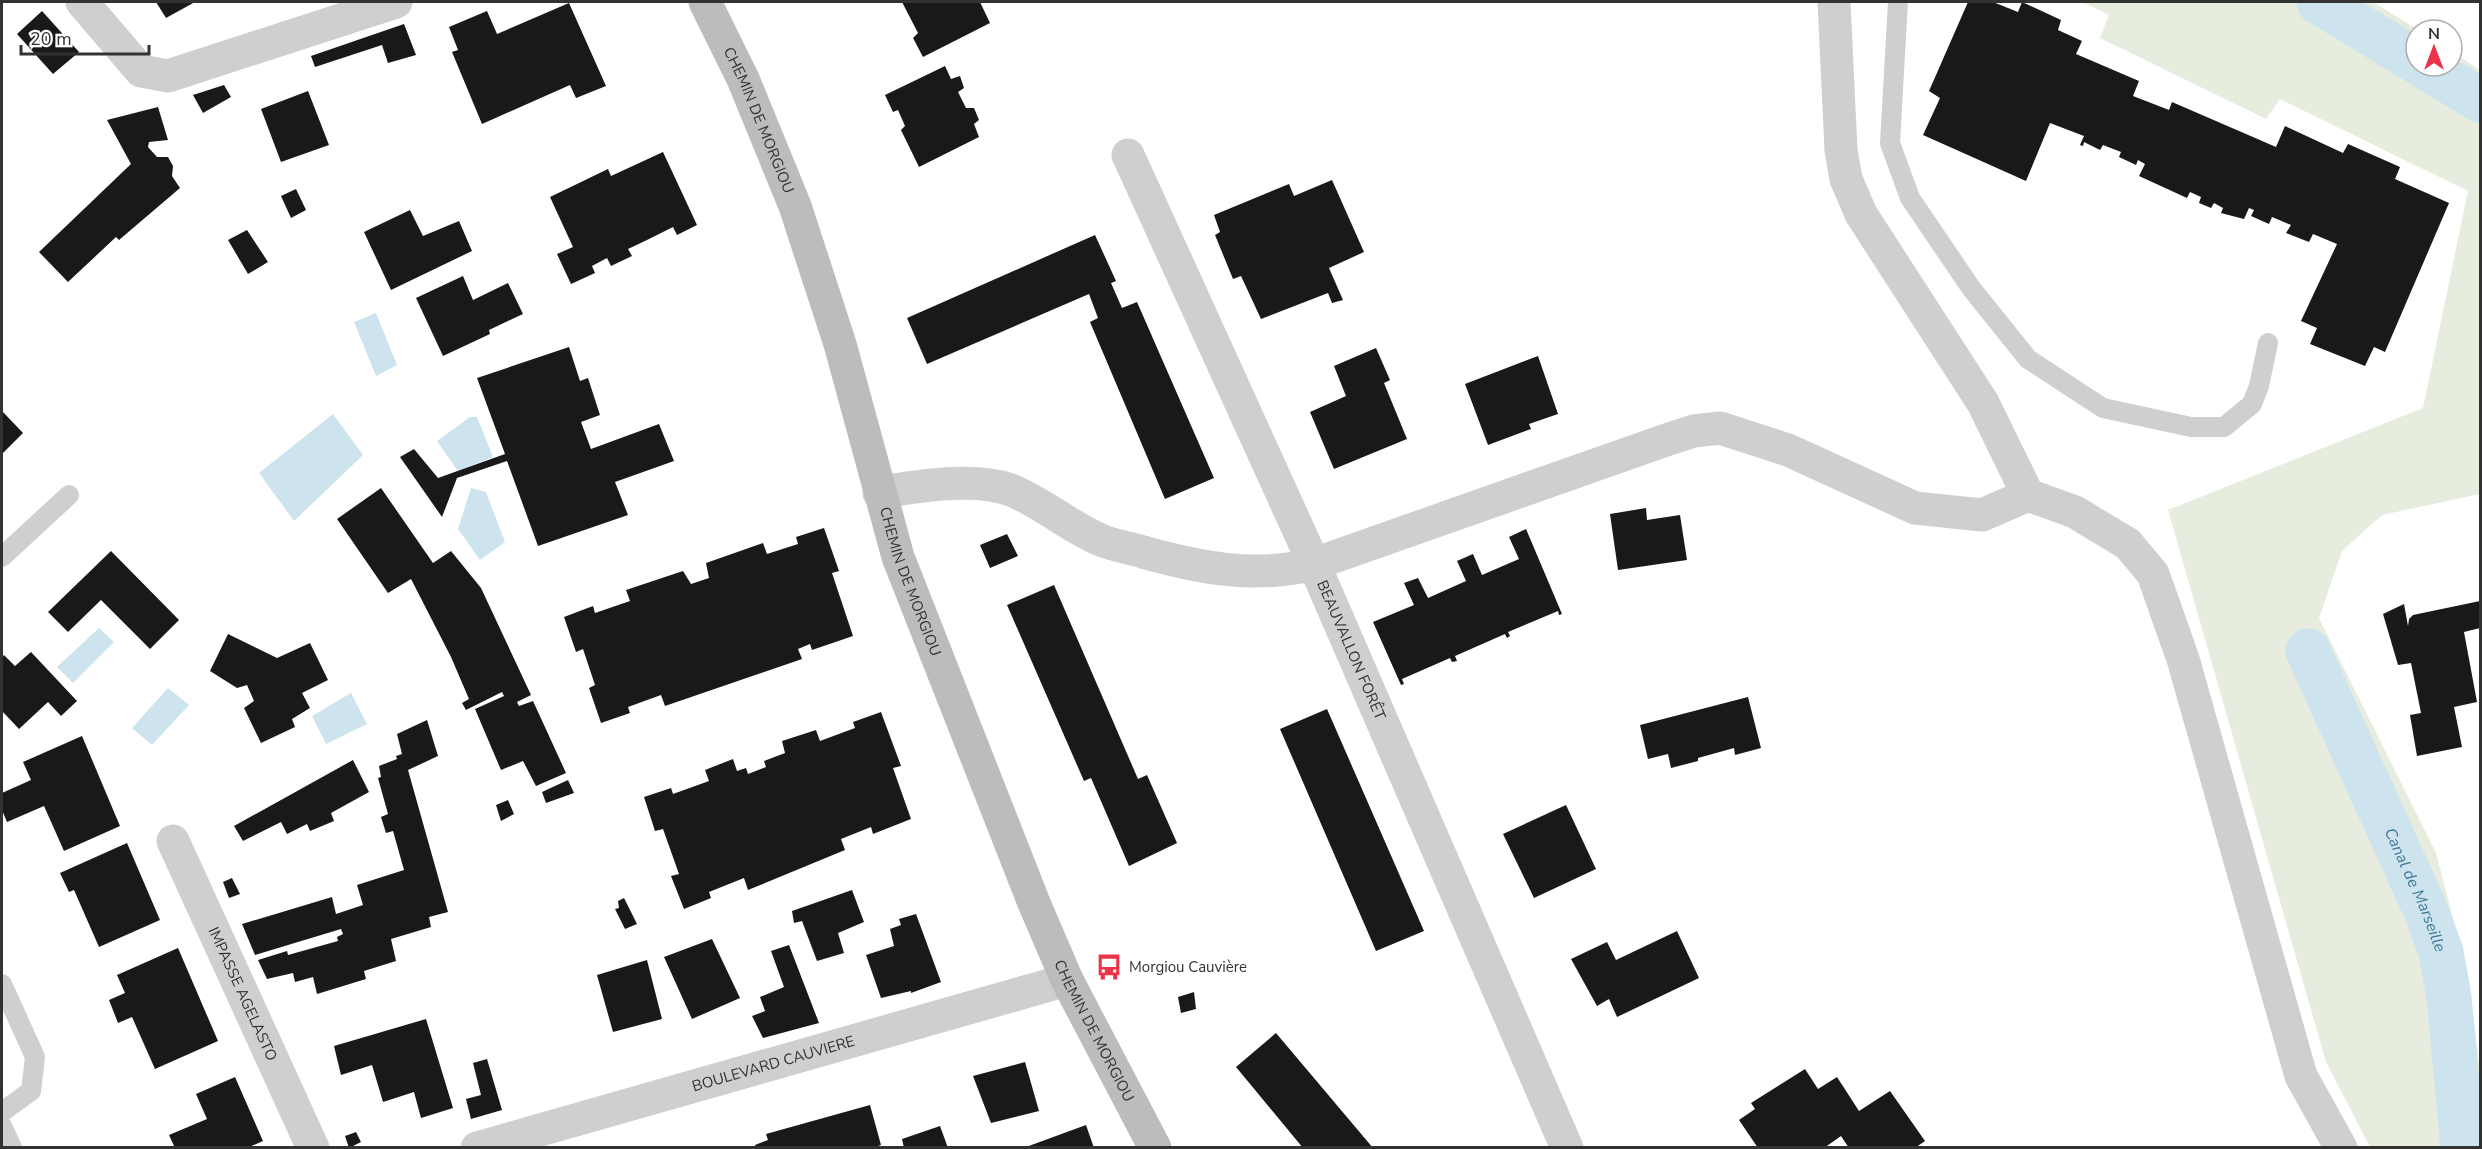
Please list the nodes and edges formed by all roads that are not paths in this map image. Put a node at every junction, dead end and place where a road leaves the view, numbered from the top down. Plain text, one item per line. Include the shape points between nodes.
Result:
1 (82, 2) edge
2 (396, 2) edge
3 (705, 2) edge
4 (1834, 2) edge
5 (1898, 2) edge
6 (1128, 155) dead end
7 (2268, 343) dead end
8 (879, 493) junction
9 (69, 495) dead end
10 (2028, 495) junction
11 (2, 557) edge
12 (1314, 564) junction
13 (173, 841) dead end
14 (1067, 980) junction
15 (2, 984) edge
16 (2, 1112) edge
17 (2, 1126) edge
18 (12, 1148) edge
19 (313, 1148) edge
20 (477, 1148) edge
21 (1155, 1148) edge
22 (1567, 1148) edge
23 (2341, 1148) edge

1 - 2 street via 141,71 168,76
3 - 8 street, CHEMIN DE MORGIOU via 743,79 795,206 840,344
4 - 10 street via 1841,150 1846,179 1861,214 1983,403
5 - 7 lane via 1890,143 1910,198 1971,288 2028,359 2103,408 2191,427 2224,427 2252,404
6 - 12 street, BEAUVALLON FORÊT
8 - 12 street via 922,485 978,485 1010,490 1103,541 1193,566 1256,571 1291,570
8 - 14 street, CHEMIN DE MORGIOU via 898,557
9 - 11 lane
10 - 12 street via 1982,514 1915,508 1788,450 1720,428 1669,439
10 - 23 street via 2075,512 2128,544 2153,574 2183,659 2301,1076
12 - 22 street, BEAUVALLON FORÊT
13 - 19 street, IMPASSE AGELASTO
14 - 20 street, BOULEVARD CAUVIERE
14 - 21 street, CHEMIN DE MORGIOU
15 - 16 lane via 35,1057 31,1091
17 - 18 lane

